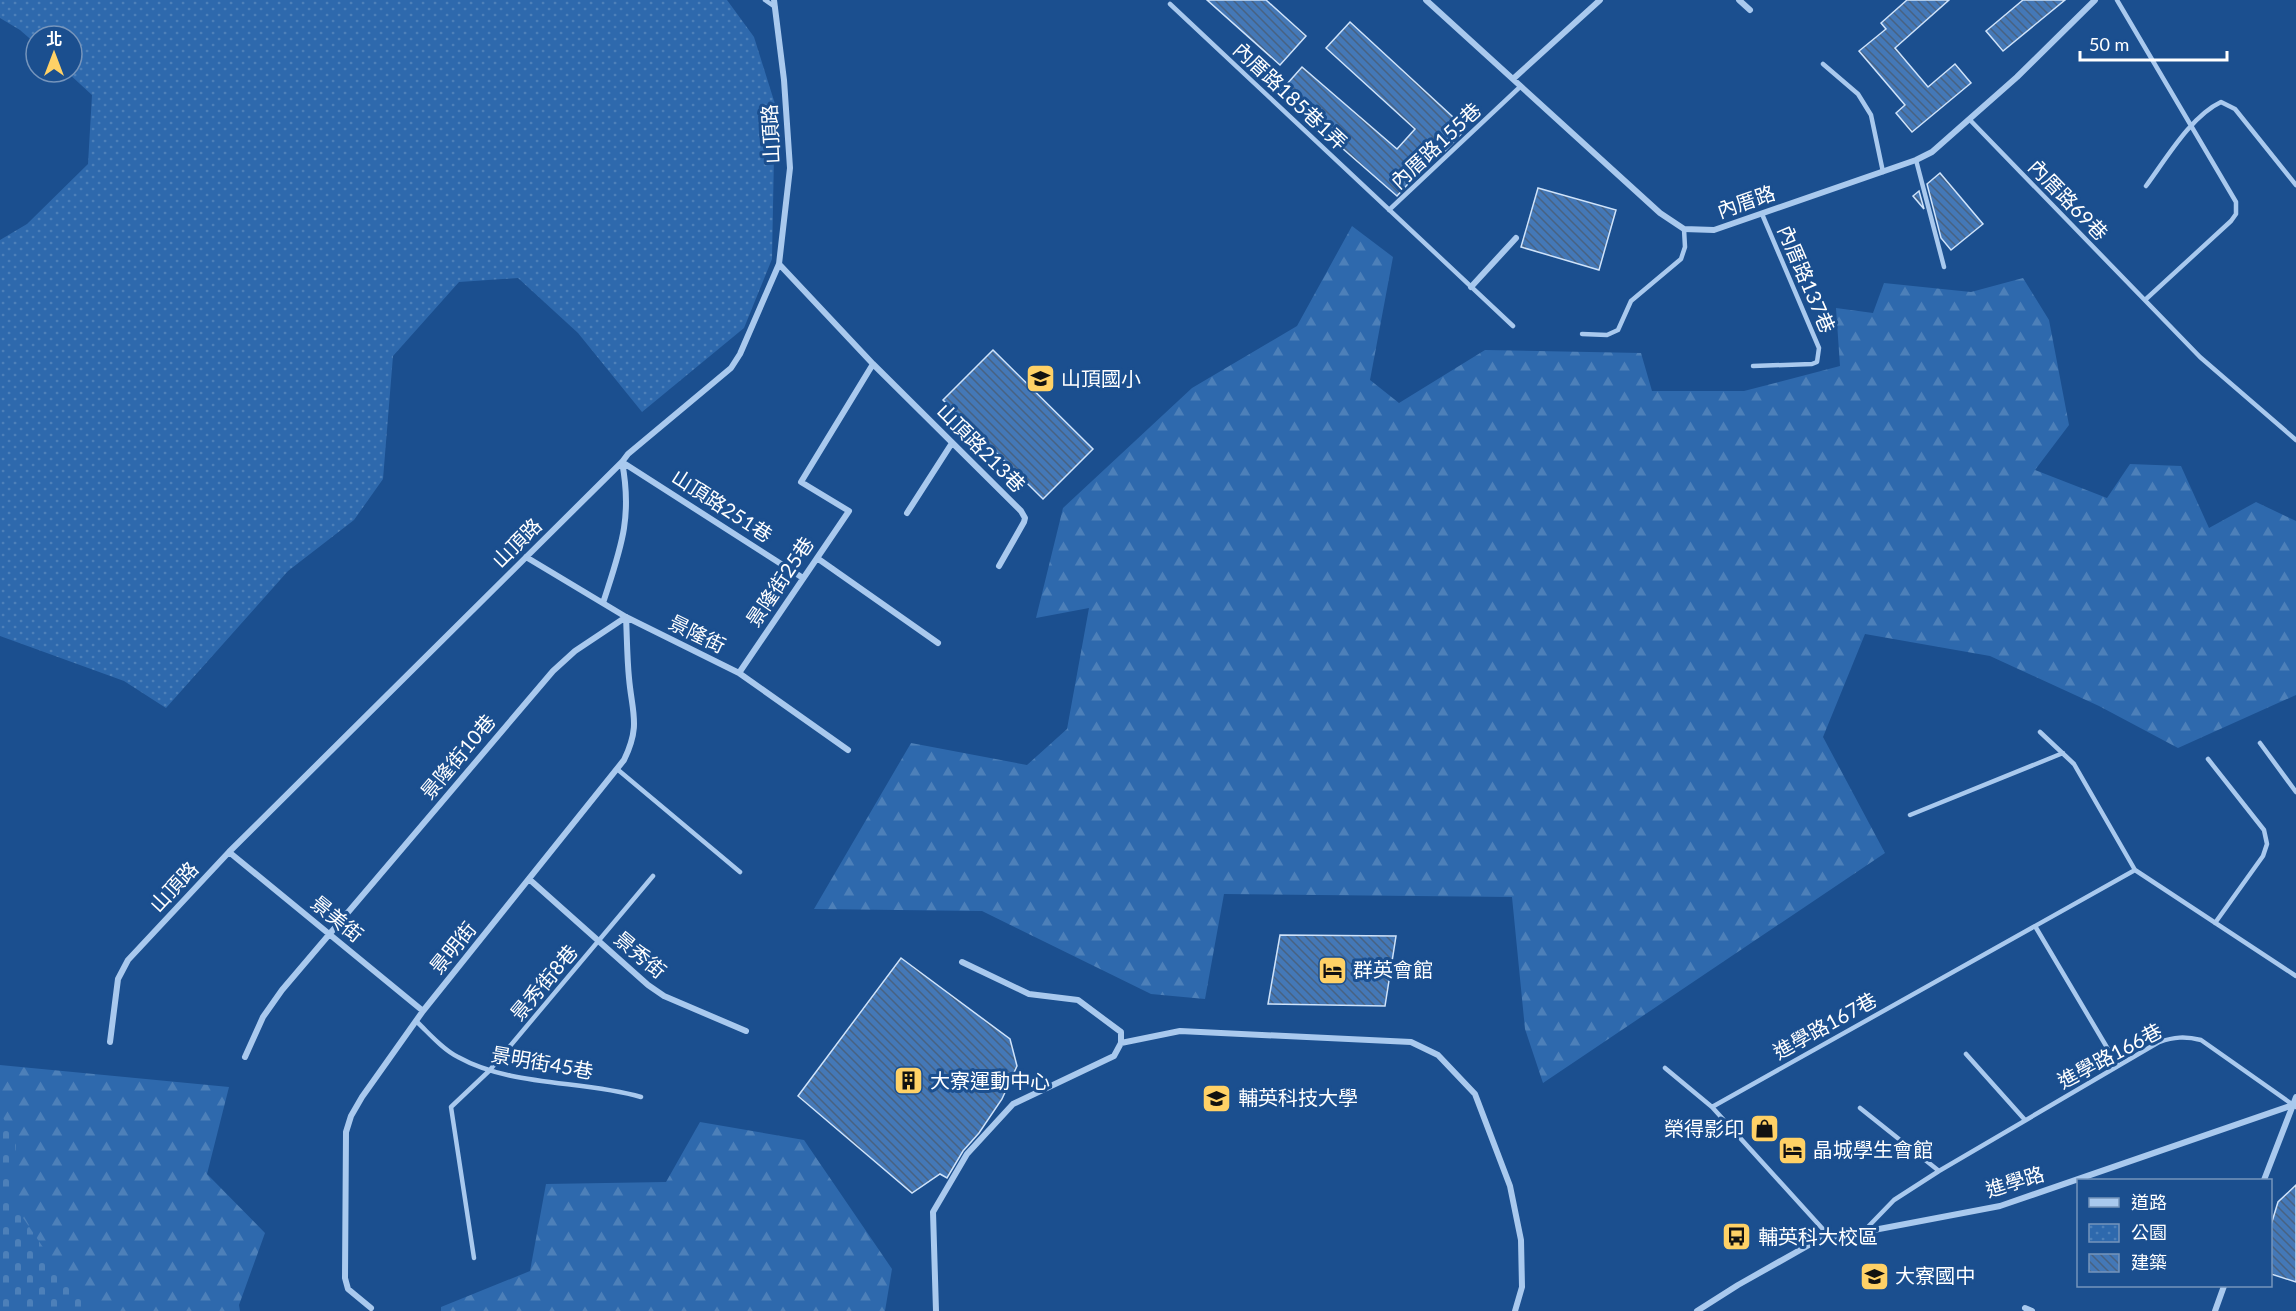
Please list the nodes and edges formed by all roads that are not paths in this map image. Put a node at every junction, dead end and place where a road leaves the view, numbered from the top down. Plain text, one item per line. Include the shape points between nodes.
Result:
1 (765, 0) edge
2 (1426, 0) edge
3 (1600, 0) edge
4 (1738, 0) edge
5 (2095, 0) edge
6 (2117, 0) edge
7 (774, 4) edge
8 (1170, 4) dead end
9 (1750, 10) dead end
10 (1823, 64) dead end
11 (1514, 79) junction
12 (1521, 86) junction
13 (1971, 120) junction
14 (2192, 126) junction
15 (1916, 160) junction
16 (1883, 172) junction
17 (2296, 185) edge
18 (2146, 186) dead end
19 (1389, 210) junction
20 (1762, 213) junction
21 (1684, 230) junction
22 (1516, 238) dead end
23 (778, 264) junction
24 (1944, 267) dead end
25 (1471, 287) junction
26 (2145, 300) junction
27 (1513, 326) dead end
28 (1582, 334) dead end
29 (873, 364) junction
30 (1753, 366) dead end
31 (2296, 441) edge
32 (952, 443) junction
33 (622, 462) junction
34 (907, 513) dead end
35 (526, 557) junction
36 (817, 558) junction
37 (999, 566) dead end
38 (803, 578) junction
39 (603, 603) junction
40 (626, 617) junction
41 (939, 643) dead end
42 (739, 673) junction
43 (2040, 732) dead end
44 (2260, 743) dead end
45 (848, 750) dead end
46 (2063, 753) junction
47 (2208, 759) dead end
48 (617, 769) junction
49 (2296, 792) edge
50 (1910, 815) dead end
51 (230, 852) junction
52 (2135, 870) junction
53 (740, 872) dead end
54 (653, 876) dead end
55 (529, 879) junction
56 (2215, 922) junction
57 (2035, 926) junction
58 (329, 935) junction
59 (598, 941) junction
60 (962, 962) dead end
61 (2296, 976) edge
62 (423, 1011) junction
63 (416, 1021) junction
64 (746, 1031) dead end
65 (110, 1042) dead end
66 (1121, 1043) junction
67 (1966, 1054) dead end
68 (245, 1057) dead end
69 (2118, 1066) junction
70 (1665, 1068) dead end
71 (489, 1071) junction
72 (642, 1097) dead end
73 (2296, 1097) edge
74 (2294, 1106) edge
75 (1712, 1107) junction
76 (1860, 1108) dead end
77 (2025, 1120) junction
78 (1939, 1171) junction
79 (2079, 1179) edge
80 (2264, 1179) edge
81 (2077, 1180) edge
82 (1863, 1232) junction
83 (1831, 1238) junction
84 (474, 1258) dead end
85 (2224, 1287) edge
86 (371, 1308) dead end
87 (936, 1311) edge
88 (1515, 1311) edge
89 (1697, 1311) edge
90 (2215, 1311) edge

1 - 7 lane
2 - 11 street
3 - 11 street
4 - 9 street
5 - 13 street, 內厝路
6 - 14 lane
7 - 23 street, 山頂路 via 790,168
8 - 19 lane, 內厝路185巷1弄
10 - 16 lane via 1858,94 1870,115
11 - 12 street
12 - 19 lane, 內厝路155巷
12 - 21 street via 1660,213
13 - 15 street, 內厝路
13 - 26 lane, 內厝路69巷
14 - 17 lane via 2209,108 2221,102 2235,109
14 - 18 lane
14 - 26 lane via 2236,202 2236,214
15 - 16 street, 內厝路
15 - 24 lane
16 - 20 street, 內厝路
19 - 25 lane, 內厝路155巷
20 - 21 street, 內厝路 via 1714,230
20 - 30 lane, 內厝路137巷 via 1820,356 1812,364
21 - 28 lane via 1681,259 1631,301 1618,330 1607,335
22 - 25 street
23 - 29 street, 山頂路213巷
23 - 33 street, 山頂路 via 731,368
25 - 27 lane, 內厝路155巷
26 - 31 lane, 內厝路69巷 via 2200,357
29 - 32 street, 山頂路213巷
29 - 36 street, 景隆街25巷 via 801,482 849,511
32 - 34 street
32 - 37 street, 山頂路213巷 via 1025,518
33 - 35 street, 山頂路
33 - 38 street, 山頂路251巷
33 - 39 street via 627,484 624,541
35 - 39 street, 景隆街
35 - 51 street, 山頂路
36 - 38 street, 景隆街25巷
36 - 41 street
38 - 42 street, 景隆街25巷
39 - 40 street, 景隆街
40 - 42 street, 景隆街
40 - 48 street, 景明街 via 635,728 633,742
40 - 58 street, 景隆街10巷 via 553,671
42 - 45 street, 景隆街
43 - 46 lane
44 - 49 lane
46 - 50 lane
46 - 52 lane via 2074,764
47 - 56 lane via 2264,830 2267,844 2263,856
48 - 53 lane
48 - 55 street, 景明街
51 - 58 street, 景美街
51 - 65 street, 山頂路 via 128,960 118,979
52 - 56 lane
52 - 57 lane
54 - 59 lane, 景秀街8巷
55 - 59 street, 景秀街
55 - 62 street, 景明街
56 - 61 lane
57 - 69 lane
57 - 75 lane, 進學路167巷
58 - 62 street, 景美街
58 - 68 street, 景隆街10巷 via 263,1017
59 - 64 street, 景秀街 via 663,996
59 - 71 lane, 景秀街8巷
60 - 66 street via 1029,994 1078,1000 1120,1032
62 - 63 street, 景明街
63 - 71 lane, 景明街45巷 via 456,1056
63 - 86 street, 景明街 via 362,1097 346,1132 345,1278 348,1289
66 - 87 street via 1114,1056 1013,1104 967,1154 933,1212
66 - 88 street via 1180,1031 1411,1042 1438,1055 1475,1094 1510,1186 1521,1240 1522,1287
67 - 77 lane
69 - 74 lane, 進學路166巷 via 2159,1042 2186,1036 2201,1040
69 - 77 lane, 進學路166巷
70 - 75 lane
71 - 72 lane, 景明街45巷
71 - 84 lane, 景秀街8巷 via 451,1107
73 - 74 street
74 - 79 street, 進學路
74 - 80 street
75 - 83 lane
76 - 78 lane
77 - 78 lane, 進學路166巷
78 - 82 lane, 進學路166巷 via 1893,1200
81 - 82 street, 進學路 via 2000,1206
82 - 83 street, 進學路
83 - 89 street, 進學路 via 1816,1241
85 - 90 street

